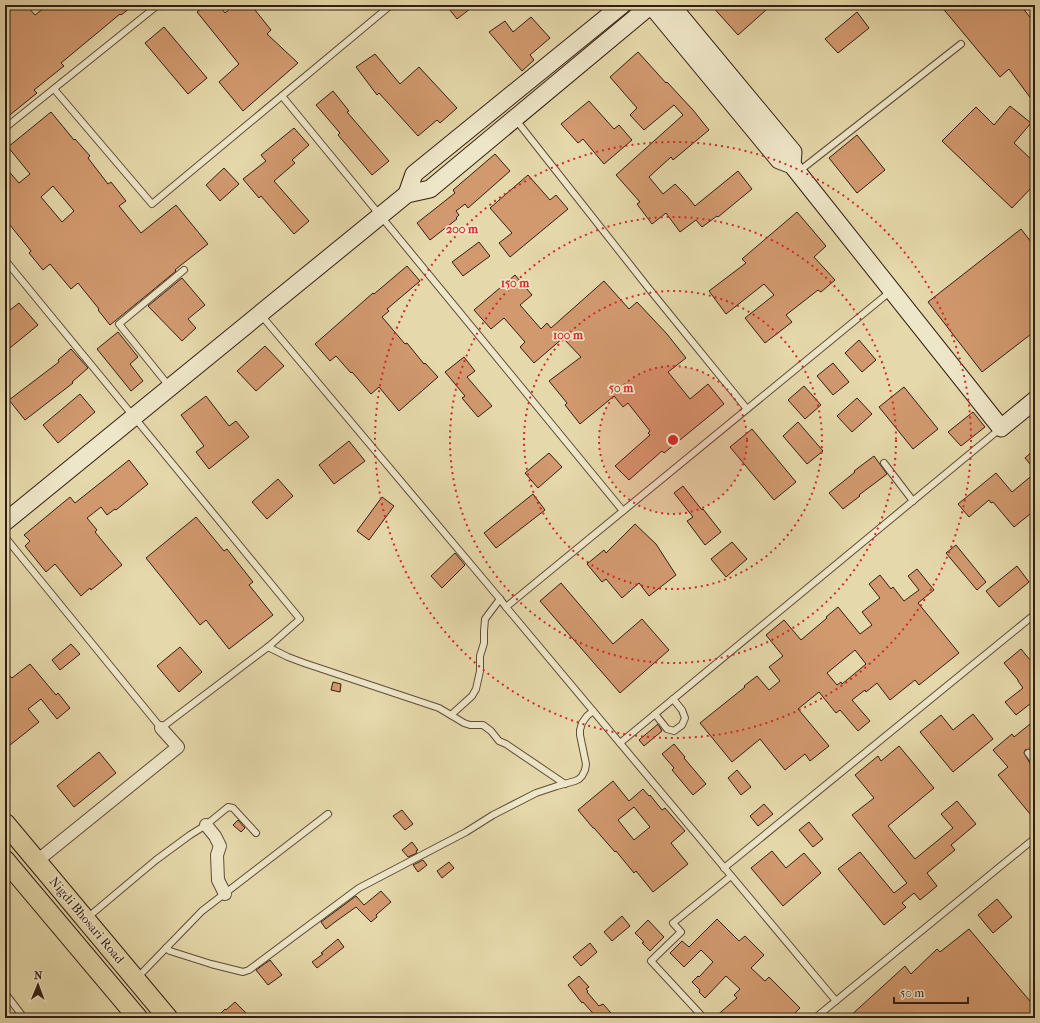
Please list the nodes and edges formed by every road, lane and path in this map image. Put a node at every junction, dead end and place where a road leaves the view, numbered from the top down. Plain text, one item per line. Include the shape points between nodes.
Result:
1 (158, 5) edge
2 (391, 5) edge
3 (622, 5) edge
4 (651, 5) edge
5 (671, 5) edge
6 (961, 44) dead end
7 (54, 89) junction
8 (282, 96) junction
9 (515, 119) junction
10 (5, 128) edge
11 (796, 168) junction
12 (407, 194) junction
13 (381, 216) junction
14 (5, 260) edge
15 (184, 270) dead end
16 (892, 290) junction
17 (260, 314) junction
18 (170, 387) junction
19 (1035, 400) edge
20 (747, 409) junction
21 (134, 417) junction
22 (1001, 428) junction
23 (884, 463) dead end
24 (913, 501) junction
25 (623, 511) junction
26 (5, 522) edge
27 (5, 537) edge
28 (500, 599) junction
29 (506, 607) junction
30 (1035, 614) edge
31 (268, 647) junction
32 (673, 699) junction
33 (593, 711) junction
34 (655, 714) junction
35 (451, 715) junction
36 (161, 728) junction
37 (620, 743) junction
38 (1028, 753) dead end
39 (1035, 762) edge
40 (565, 784) junction
41 (328, 814) dead end
42 (5, 823) edge
43 (206, 825) junction
44 (256, 833) dead end
45 (1035, 838) edge
46 (5, 860) edge
47 (37, 861) junction
48 (724, 868) junction
49 (731, 876) junction
50 (225, 894) junction
51 (85, 919) junction
52 (166, 948) junction
53 (136, 979) junction
54 (5, 993) edge
55 (836, 1001) junction
56 (162, 1011) edge
57 (24, 1018) edge
58 (138, 1018) edge
59 (700, 1018) edge
60 (815, 1018) edge

1 - 7 lane
2 - 8 lane
3 - 12 street via 414,174
4 - 9 street
4 - 11 street via 779,160
5 - 11 street via 793,152
6 - 11 lane
7 - 8 lane via 152,204
7 - 10 lane
8 - 13 lane
9 - 12 street via 430,190
9 - 20 lane
11 - 16 street
12 - 13 street
13 - 17 street
13 - 25 lane
14 - 21 lane
15 - 18 lane via 119,324
16 - 20 lane
16 - 22 street
17 - 18 street
17 - 28 lane
18 - 21 street
19 - 22 street
20 - 25 lane
21 - 26 street
21 - 31 lane via 300,619
22 - 24 lane
23 - 24 lane
24 - 32 lane
25 - 29 lane
27 - 36 lane
28 - 29 lane
28 - 35 lane via 485,619 484,643 476,689
29 - 33 lane
30 - 48 lane
31 - 35 lane via 288,657 439,708
31 - 36 lane
32 - 34 lane
32 - 34 lane via 685,718 682,725 674,731 666,730
33 - 37 lane
33 - 40 lane via 582,723 580,730 585,770 576,782
34 - 37 lane
35 - 40 lane via 470,725 487,727 499,741
36 - 47 street via 178,747
37 - 48 lane
38 - 39 lane
40 - 52 lane via 536,793 359,888 249,970 242,972 211,964
41 - 50 lane
42 - 47 main road, Nigdi Bhosari Road
43 - 44 lane via 228,807 233,808
43 - 50 street via 220,846 217,855 218,880
43 - 51 lane via 156,860
45 - 55 lane
46 - 58 main road, Nigdi Bhosari Road
47 - 51 main road, Nigdi Bhosari Road
48 - 49 lane
49 - 55 lane
49 - 59 lane via 673,923 681,932 651,961 702,1016
50 - 52 lane via 202,911
51 - 53 main road, Nigdi Bhosari Road
52 - 53 lane
53 - 56 main road, Nigdi Bhosari Road
54 - 57 lane
55 - 60 lane
56 - 58 street

